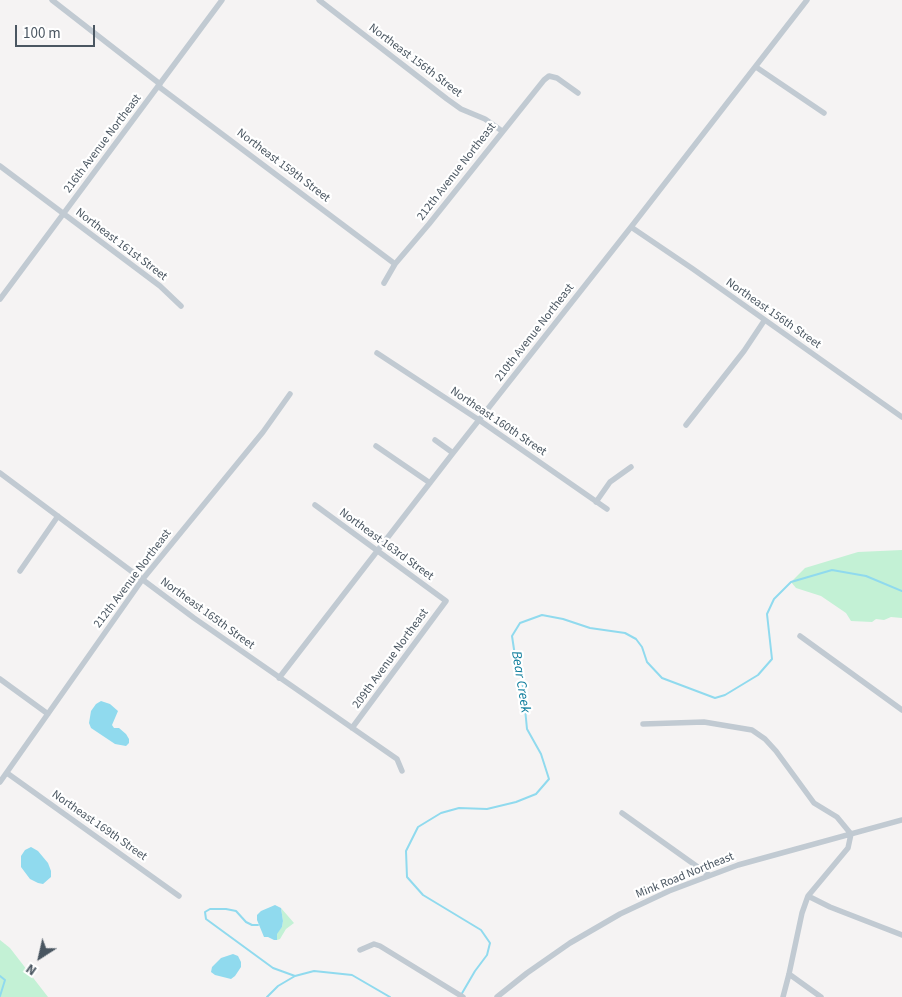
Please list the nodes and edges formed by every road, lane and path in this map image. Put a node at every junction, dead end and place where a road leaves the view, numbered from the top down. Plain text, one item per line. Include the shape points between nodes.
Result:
1 (52, 0) edge
2 (222, 0) edge
3 (319, 0) edge
4 (807, 0) edge
5 (756, 67) junction
6 (159, 85) junction
7 (578, 93) dead end
8 (824, 113) dead end
9 (502, 131) junction
10 (0, 166) edge
11 (64, 214) junction
12 (631, 228) junction
13 (395, 264) junction
14 (384, 283) dead end
15 (0, 300) edge
16 (181, 306) dead end
17 (764, 321) junction
18 (377, 353) dead end
19 (290, 394) dead end
20 (901, 414) edge
21 (480, 420) junction
22 (686, 425) dead end
23 (434, 440) dead end
24 (376, 446) dead end
25 (453, 453) junction
26 (631, 467) dead end
27 (0, 473) edge
28 (430, 483) junction
29 (596, 502) junction
30 (315, 505) dead end
31 (607, 509) dead end
32 (58, 516) junction
33 (377, 551) junction
34 (20, 571) dead end
35 (142, 580) junction
36 (446, 601) joint
37 (800, 636) dead end
38 (0, 678) edge
39 (280, 678) junction
40 (902, 710) edge
41 (48, 714) junction
42 (643, 724) dead end
43 (352, 728) junction
44 (402, 771) dead end
45 (6, 773) junction
46 (0, 782) edge
47 (622, 813) dead end
48 (902, 820) edge
49 (851, 834) junction
50 (709, 875) junction
51 (179, 896) dead end
52 (808, 896) junction
53 (902, 935) edge
54 (360, 950) dead end
55 (789, 974) junction
56 (463, 997) edge
57 (497, 997) edge
58 (782, 997) edge
59 (821, 997) edge

1 - 6 street, Northeast 159th Street
2 - 6 street, 216th Avenue Northeast
3 - 9 street, Northeast 156th Street via 454,104
4 - 5 street, 210th Avenue Northeast
5 - 8 street
5 - 12 street, 210th Avenue Northeast
6 - 11 street, 216th Avenue Northeast
6 - 13 street, Northeast 159th Street
7 - 9 street, 212th Avenue Northeast via 549,76
9 - 13 street, 212th Avenue Northeast
10 - 11 street, Northeast 161st Street
11 - 15 street, 216th Avenue Northeast
11 - 16 street, Northeast 161st Street via 160,286
12 - 17 street, Northeast 156th Street
12 - 21 street, 210th Avenue Northeast
13 - 14 street, 212th Avenue Northeast
17 - 20 street, Northeast 156th Street
17 - 22 street
18 - 21 street, Northeast 160th Street
19 - 35 street, 212th Avenue Northeast via 263,432
21 - 25 street, 210th Avenue Northeast
21 - 29 street, Northeast 160th Street
23 - 25 street
24 - 28 street
25 - 28 street, 210th Avenue Northeast
26 - 29 street via 610,482
27 - 32 street, Northeast 165th Street
28 - 33 street, 210th Avenue Northeast
29 - 31 street, Northeast 160th Street
30 - 33 street, Northeast 163rd Street
32 - 34 street
32 - 35 street, Northeast 165th Street
33 - 36 street, Northeast 163rd Street
33 - 39 street, 210th Avenue Northeast
35 - 39 street, Northeast 165th Street
35 - 41 street, 212th Avenue Northeast
36 - 43 street, 209th Avenue Northeast
37 - 40 street
38 - 41 street
39 - 43 street, Northeast 165th Street
41 - 45 street, 212th Avenue Northeast
42 - 49 street via 704,722 752,730 776,751 814,804 837,817
43 - 44 street, Northeast 165th Street via 397,759
45 - 46 street, 212th Avenue Northeast
45 - 51 street, Northeast 169th Street
47 - 50 street
48 - 49 street, Mink Road Northeast
49 - 50 street, Mink Road Northeast
49 - 52 street via 848,848
50 - 57 street, Mink Road Northeast via 654,897 598,926 541,963
52 - 53 street
52 - 55 street
54 - 56 street via 374,944 380,946
55 - 58 street
55 - 59 street

